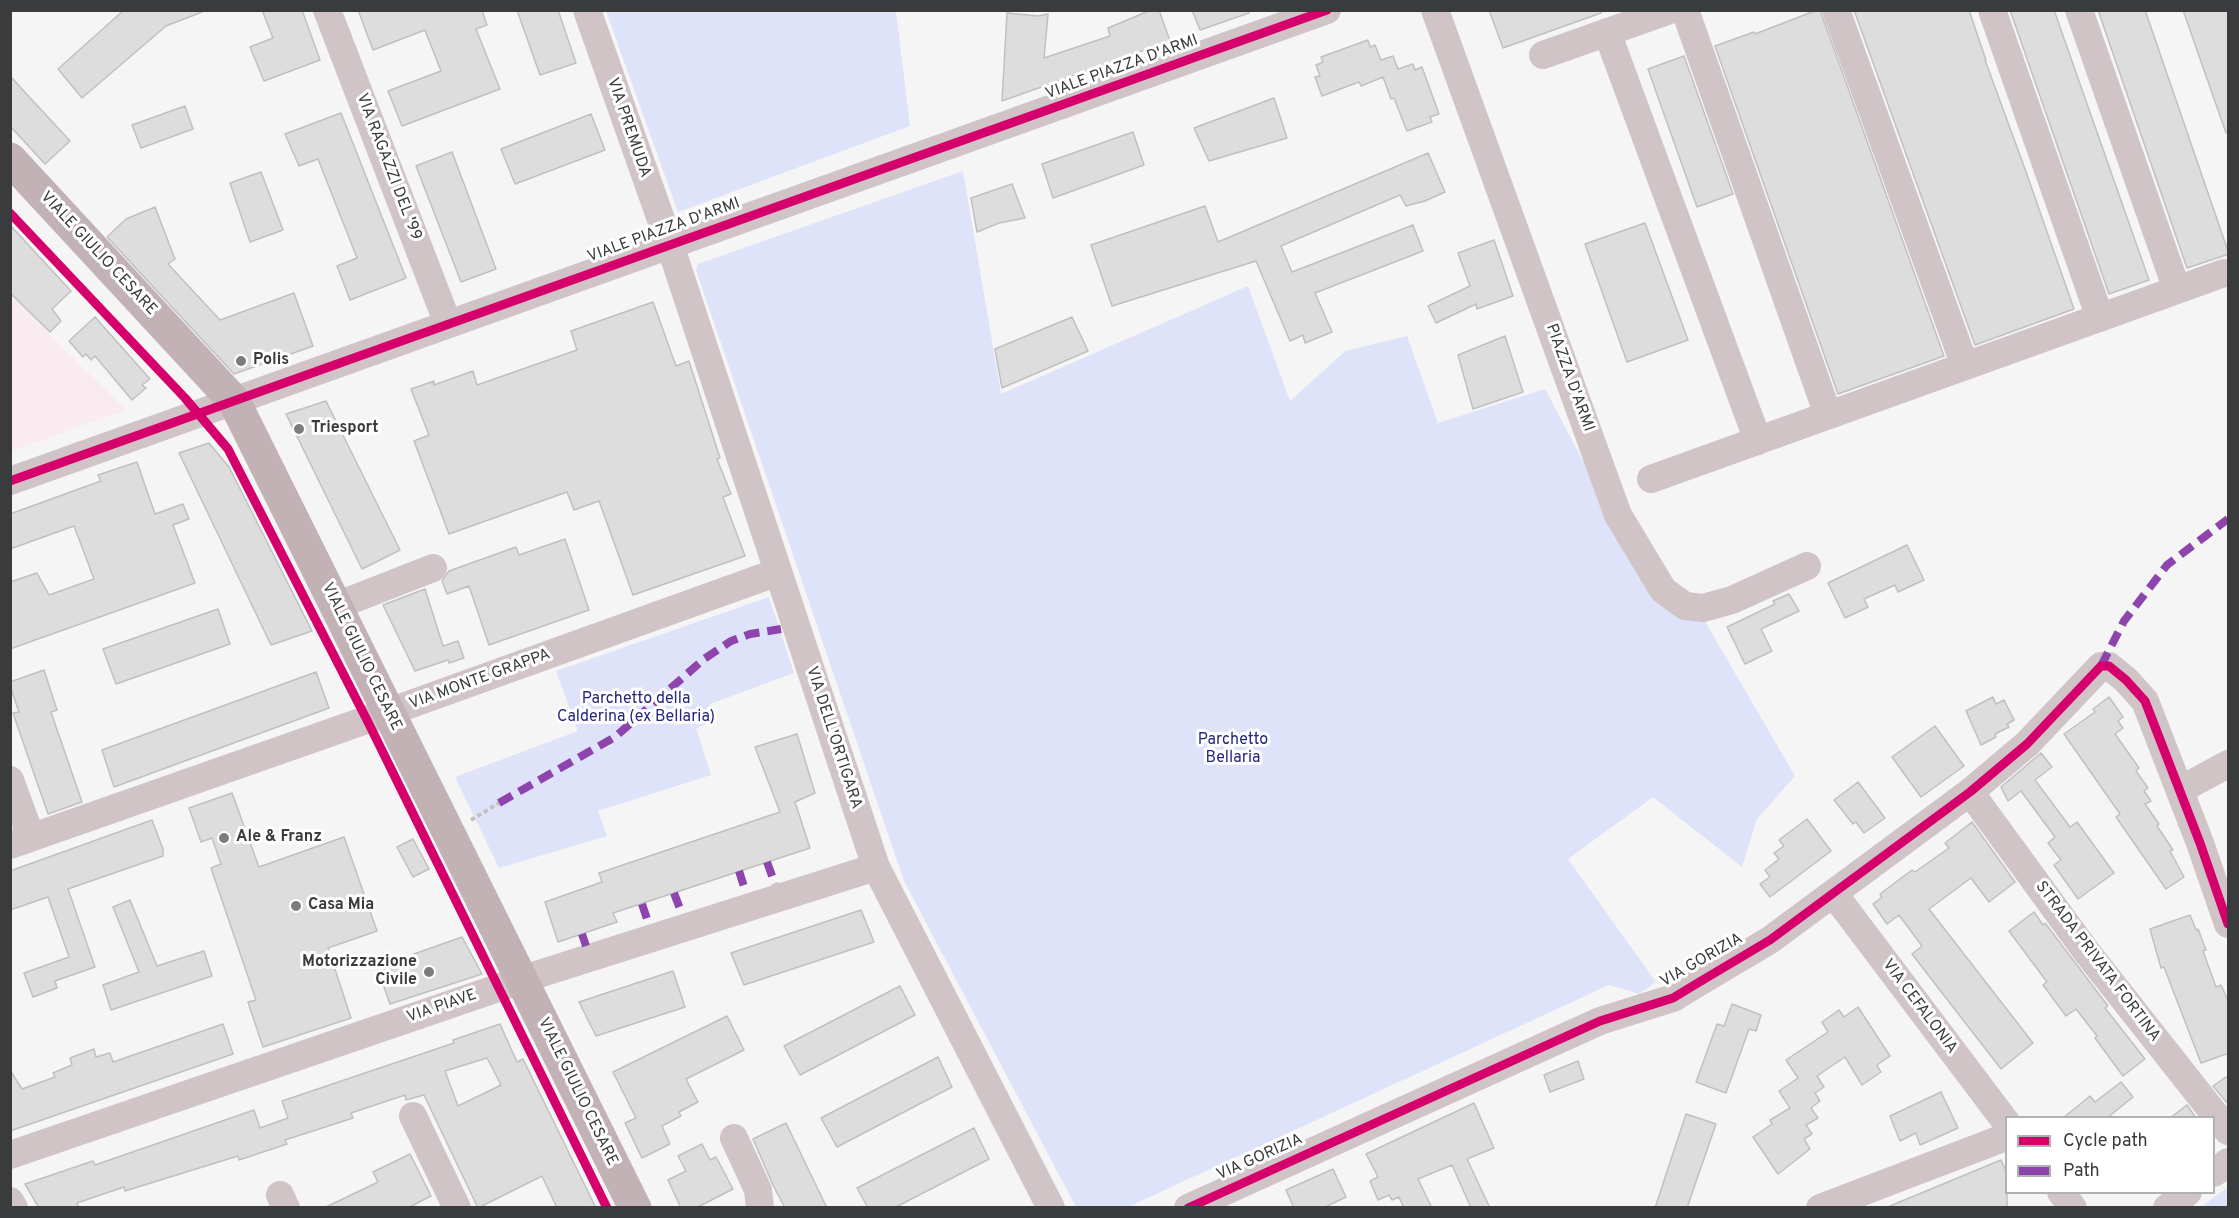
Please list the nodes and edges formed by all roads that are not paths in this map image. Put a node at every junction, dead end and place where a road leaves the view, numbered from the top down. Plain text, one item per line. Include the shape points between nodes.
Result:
1 (327, 10) edge
2 (587, 10) edge
3 (1328, 10) edge
4 (1436, 10) edge
5 (1670, 10) edge
6 (1685, 10) edge
7 (1836, 10) edge
8 (1992, 10) edge
9 (2079, 10) edge
10 (1607, 32) junction
11 (1543, 55) dead end
12 (10, 159) edge
13 (670, 245) junction
14 (2224, 273) dead end
15 (2177, 290) junction
16 (2100, 318) junction
17 (448, 324) junction
18 (1965, 366) junction
19 (234, 401) junction
20 (1828, 415) junction
21 (1758, 441) junction
22 (1651, 479) dead end
23 (10, 481) edge
24 (1807, 566) dead end
25 (434, 568) dead end
26 (778, 572) junction
27 (336, 606) junction
28 (389, 712) junction
29 (2229, 764) edge
30 (10, 780) edge
31 (2180, 790) junction
32 (1970, 792) junction
33 (21, 841) edge
34 (876, 867) junction
35 (1827, 898) junction
36 (2229, 924) edge
37 (522, 980) junction
38 (413, 1116) dead end
39 (2005, 1119) edge
40 (2229, 1131) edge
41 (734, 1138) dead end
42 (2005, 1138) edge
43 (10, 1155) edge
44 (2229, 1162) edge
45 (2215, 1172) edge
46 (2062, 1194) edge
47 (2185, 1194) edge
48 (10, 1201) edge
49 (14, 1208) edge
50 (457, 1208) edge
51 (635, 1208) edge
52 (760, 1208) edge
53 (1051, 1208) edge
54 (1188, 1208) edge
55 (1820, 1208) edge
56 (2073, 1208) edge
57 (2168, 1208) edge

1 - 17 street, VIA RAGAZZI DEL '99
2 - 13 street, VIA PREMUDA
3 - 13 street, VIALE PIAZZA D'ARMI
4 - 24 street, PIAZZA D'ARMI via 1618,515 1664,590 1685,606 1703,608 1732,600
5 - 10 street
6 - 20 street
7 - 18 street
8 - 16 street
9 - 15 street
10 - 11 street
10 - 21 street
12 - 19 main road, VIALE GIULIO CESARE
13 - 17 street, VIALE PIAZZA D'ARMI
13 - 26 street, VIA DELL'ORTIGARA
14 - 15 street
15 - 16 street
16 - 18 street
17 - 19 street, VIALE PIAZZA D'ARMI
18 - 20 street
19 - 23 street, VIALE PIAZZA D'ARMI
19 - 27 main road, VIALE GIULIO CESARE
20 - 21 street
21 - 22 street
25 - 27 street
26 - 28 street, VIA MONTE GRAPPA
26 - 34 street, VIA DELL'ORTIGARA
27 - 28 main road, VIALE GIULIO CESARE
28 - 33 street, VIA MONTE GRAPPA
28 - 37 main road, VIALE GIULIO CESARE
29 - 31 street
30 - 33 street
31 - 32 street, VIA GORIZIA via 2145,701 2109,666 2101,666 2027,744
31 - 36 street
32 - 35 street, VIA GORIZIA
32 - 40 street, STRADA PRIVATA FORTINA via 2085,951
34 - 37 street, VIA PIAVE
34 - 53 street, VIA DELL'ORTIGARA
35 - 39 street, VIA CEFALONIA via 1843,906
35 - 54 street, VIA GORIZIA via 1770,940 1673,998 1600,1021
37 - 43 street, VIA PIAVE
37 - 51 main road, VIALE GIULIO CESARE
38 - 50 street
41 - 52 street via 758,1190
42 - 55 street
44 - 45 street
46 - 56 street
47 - 57 street
48 - 49 street

